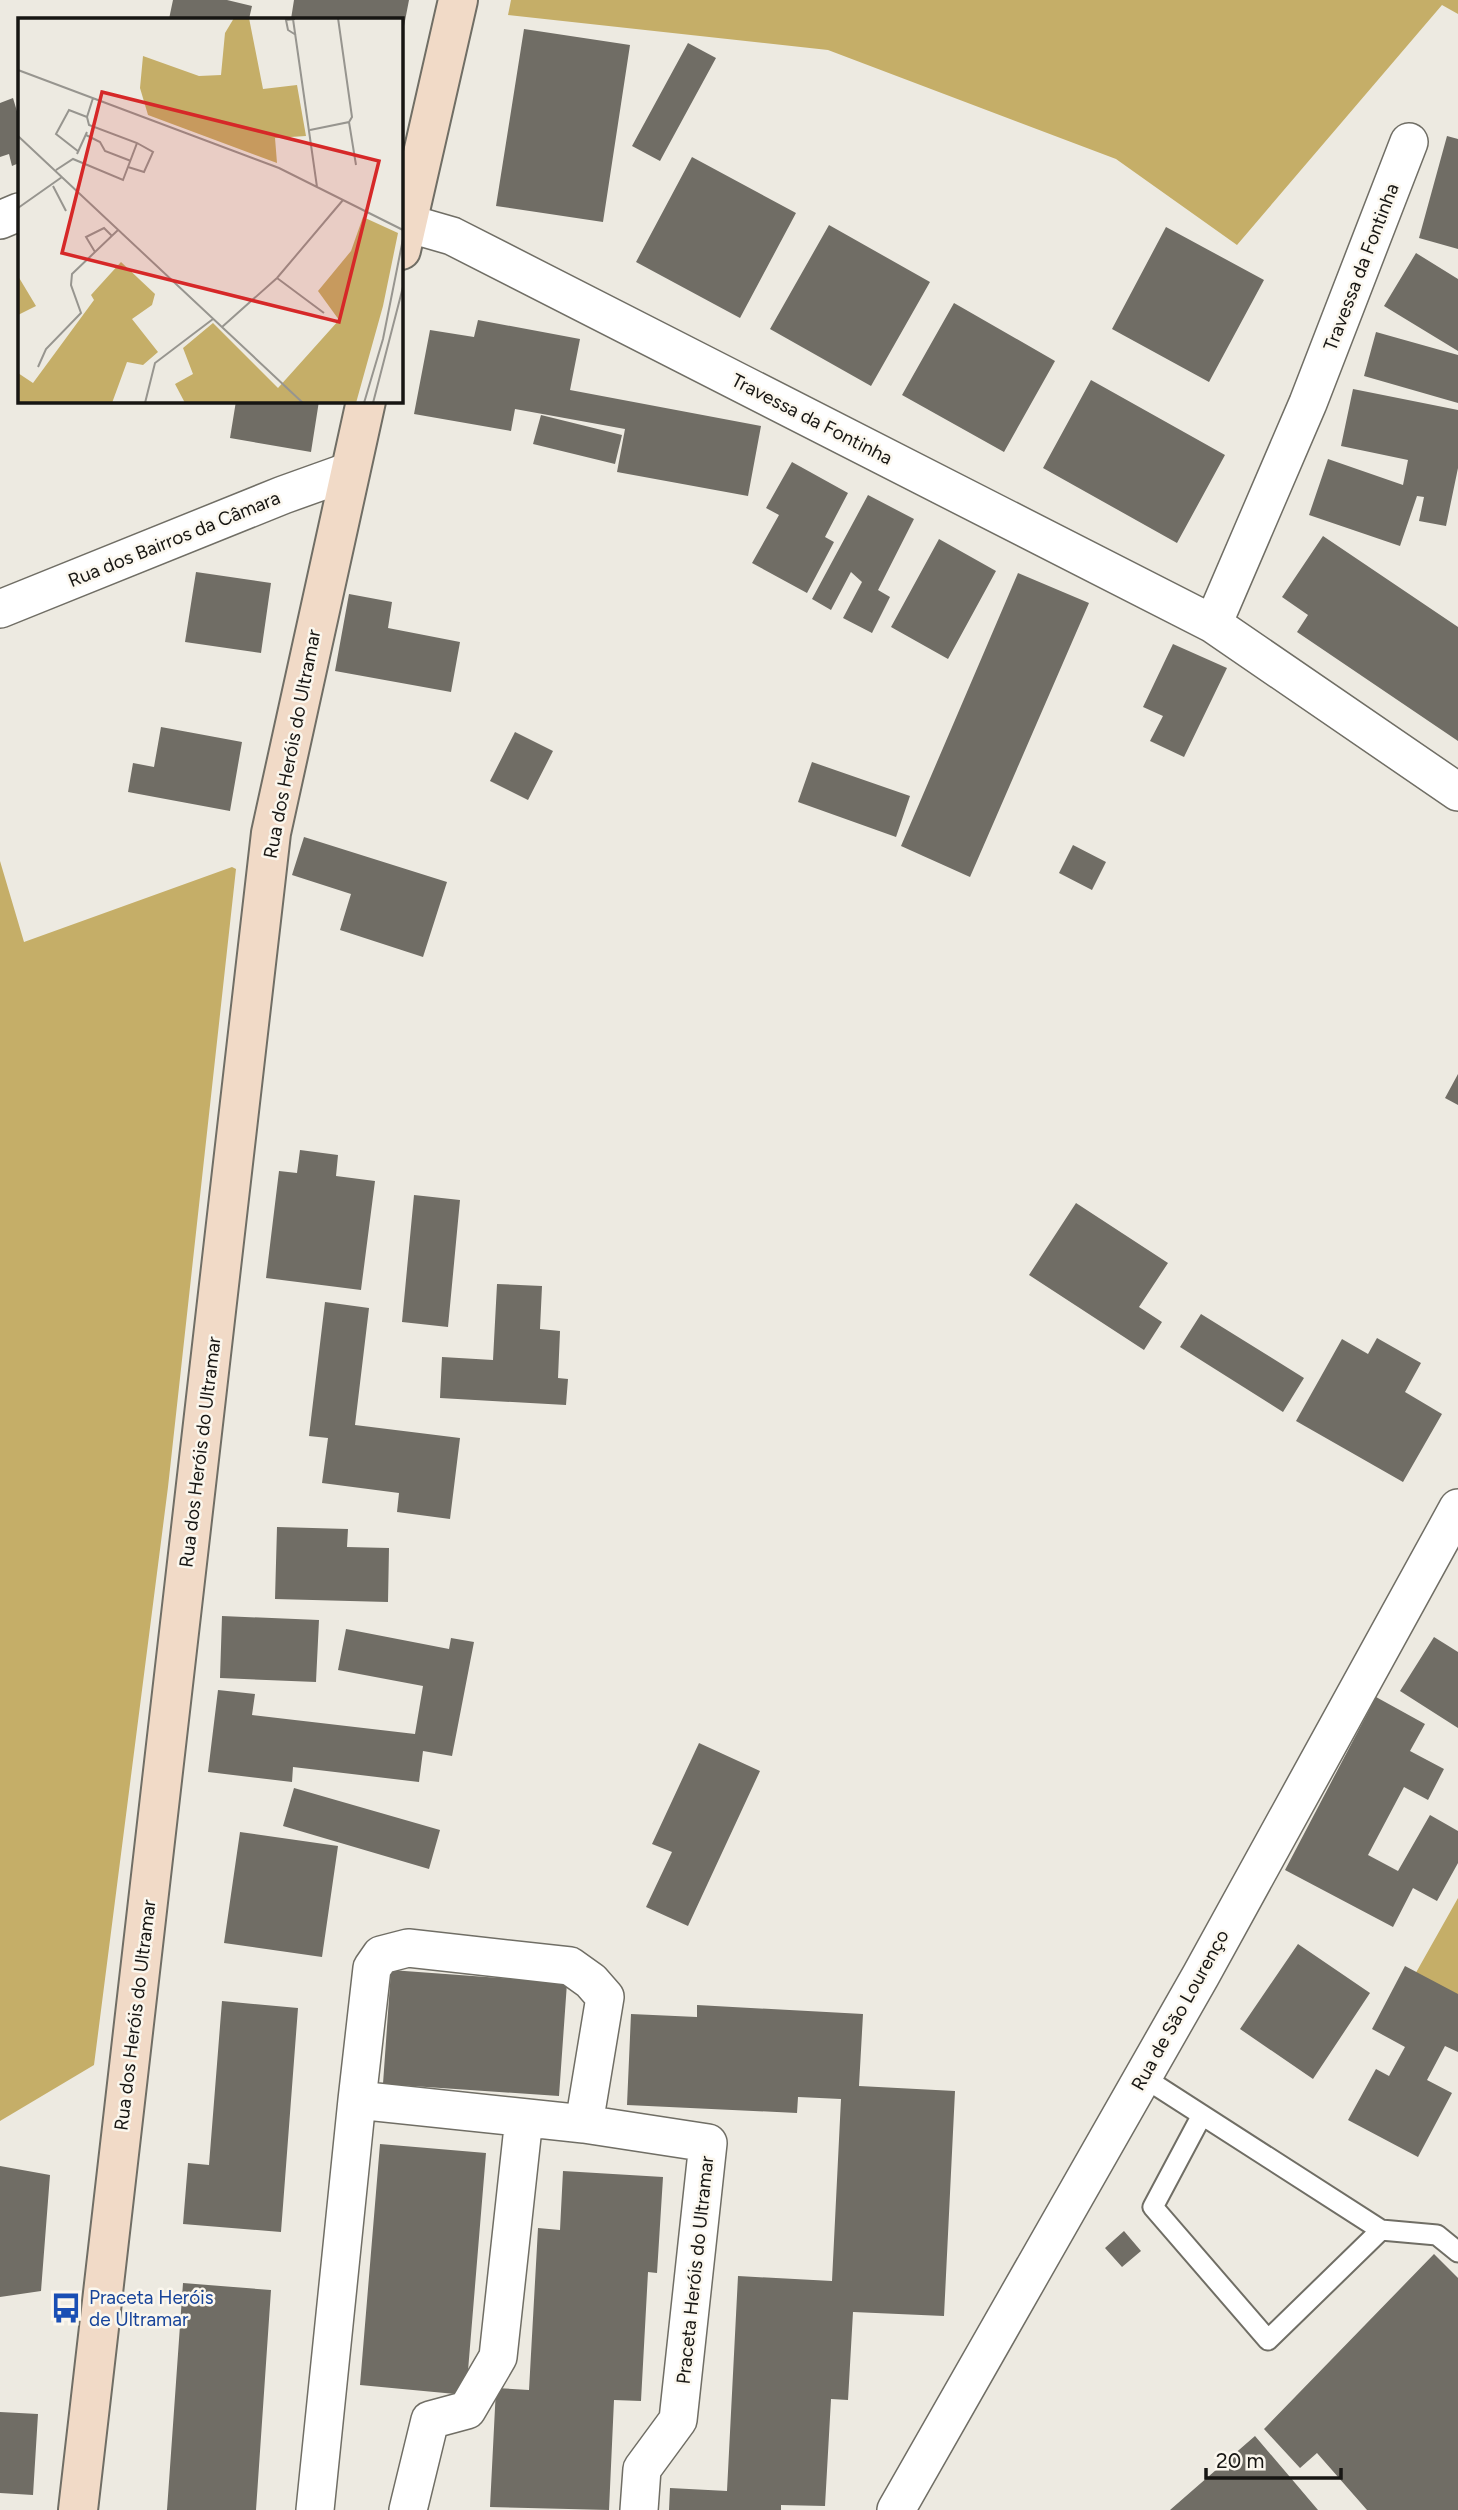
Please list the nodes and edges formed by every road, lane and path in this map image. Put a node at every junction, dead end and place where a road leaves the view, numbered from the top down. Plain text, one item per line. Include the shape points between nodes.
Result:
1 (458, 0) edge
2 (1409, 142) dead end
3 (18, 212) edge
4 (0, 220) edge
5 (404, 237) edge
6 (366, 402) edge
7 (350, 471) junction
8 (0, 609) edge
9 (1213, 624) junction
10 (1458, 792) edge
11 (1458, 1508) edge
12 (1143, 2077) junction
13 (357, 2100) junction
14 (1202, 2115) junction
15 (524, 2118) junction
16 (584, 2124) junction
17 (1381, 2230) junction
18 (1458, 2252) edge
19 (78, 2510) edge
20 (315, 2510) edge
21 (408, 2510) edge
22 (639, 2510) edge
23 (897, 2510) edge

1 - 5 street
2 - 9 street, Travessa da Fontinha via 1308,403
3 - 4 street
5 - 9 street, Travessa da Fontinha via 452,236
6 - 7 street, Rua dos Heróis do Ultramar
7 - 8 street, Rua dos Bairros da Câmara
7 - 19 street, Rua dos Heróis do Ultramar via 271,833
9 - 10 street, Travessa da Fontinha
11 - 12 street, Rua de São Lourenço
12 - 14 lane
12 - 23 street, Rua de São Lourenço
13 - 15 street, Praceta Heróis do Ultramar
13 - 16 street via 372,1968 380,1955 408,1948 570,1966 591,1981 605,1997
13 - 20 street
14 - 17 lane
14 - 17 lane via 1153,2207 1268,2340
15 - 16 street, Praceta Heróis do Ultramar
15 - 21 street via 498,2357 467,2410 430,2420
16 - 22 street, Praceta Heróis do Ultramar via 708,2143 678,2420 642,2469
17 - 18 lane via 1437,2235

